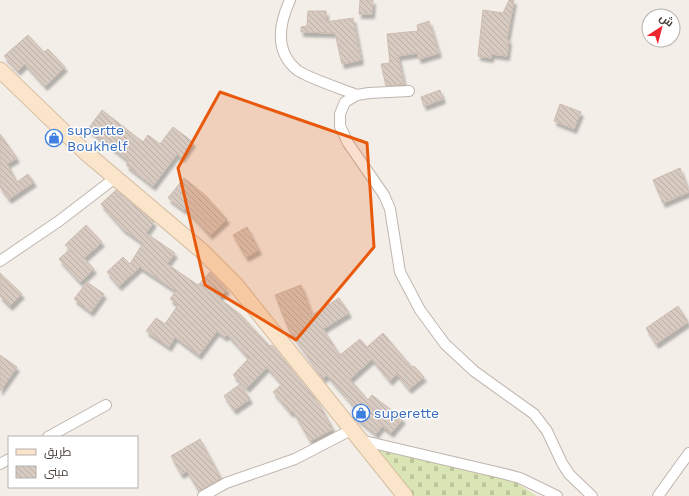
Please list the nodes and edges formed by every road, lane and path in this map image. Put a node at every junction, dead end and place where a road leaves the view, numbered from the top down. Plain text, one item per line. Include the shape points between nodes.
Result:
1 (290, 0) edge
2 (0, 70) edge
3 (409, 91) dead end
4 (357, 95) junction
5 (115, 178) junction
6 (0, 261) edge
7 (106, 405) dead end
8 (356, 435) junction
9 (50, 436) edge
10 (689, 453) edge
11 (551, 494) edge
12 (203, 496) edge
13 (405, 496) edge
14 (592, 496) edge
15 (658, 496) edge

1 - 4 street via 280,26 280,42 284,54 298,70
2 - 5 street
3 - 4 street
4 - 14 street via 345,102 340,114 340,126 348,143 384,194 391,216 400,272 408,290 434,330 460,359 540,421 569,474
5 - 6 street via 59,221
5 - 8 street via 202,251 236,285
7 - 9 street
8 - 11 street via 520,478
8 - 12 street via 226,483
8 - 13 street
10 - 15 street

